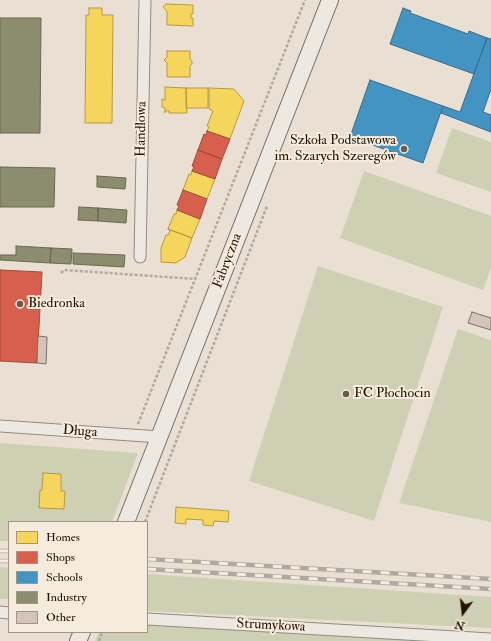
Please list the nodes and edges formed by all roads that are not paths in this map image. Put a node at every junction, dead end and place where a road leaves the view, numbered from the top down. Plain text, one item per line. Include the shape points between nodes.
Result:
1 (145, 0) edge
2 (330, 0) edge
3 (140, 257) dead end
4 (0, 426) edge
5 (160, 437) junction
6 (126, 521) edge
7 (148, 619) edge
8 (491, 639) edge

1 - 3 street, Handlowa
2 - 5 main road, Fabryczna
4 - 5 street, Długa
5 - 6 main road, Fabryczna
7 - 8 street, Strumykowa

